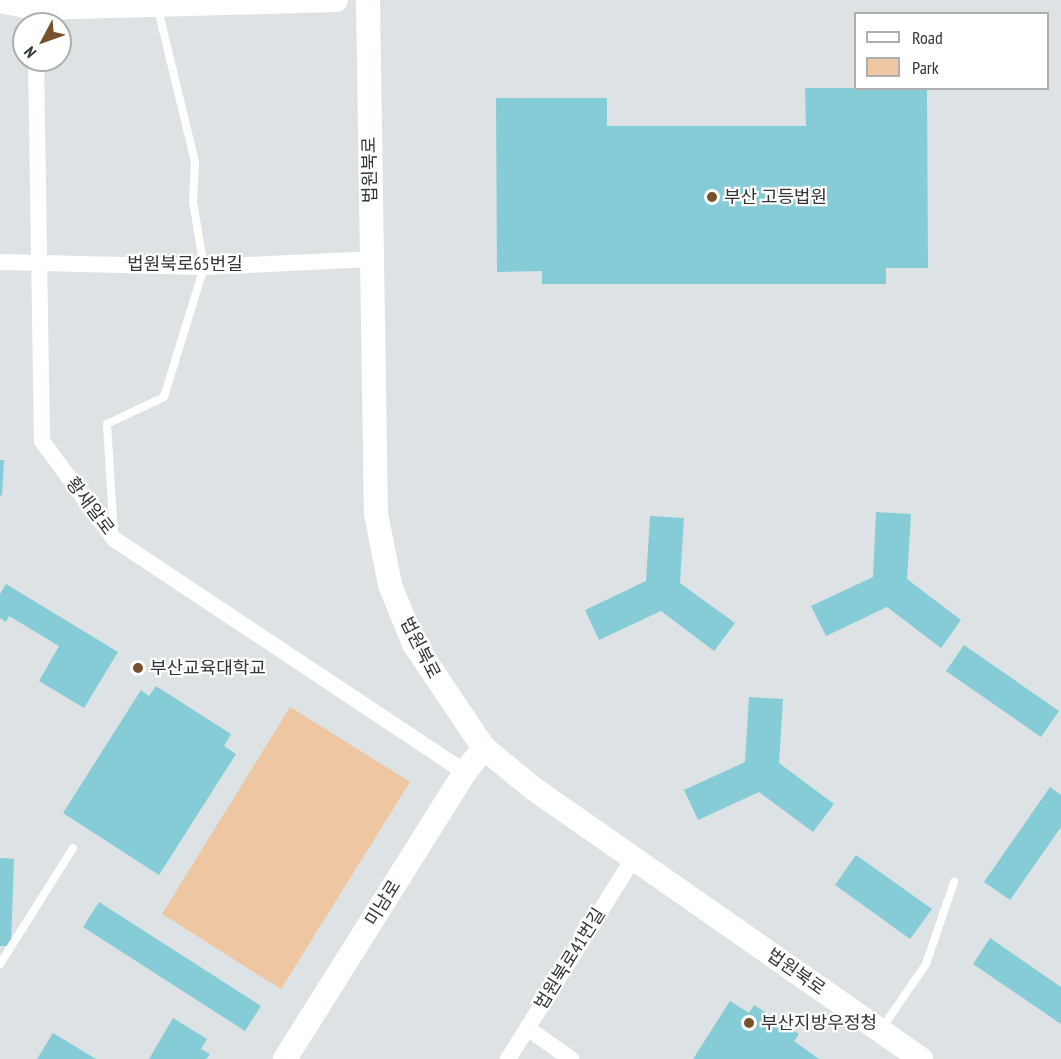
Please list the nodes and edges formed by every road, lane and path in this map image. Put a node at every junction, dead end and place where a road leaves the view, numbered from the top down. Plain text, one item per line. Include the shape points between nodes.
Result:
1 (336, 0) edge
2 (368, 0) edge
3 (0, 1) edge
4 (157, 4) junction
5 (26, 12) edge
6 (72, 12) edge
7 (36, 72) edge
8 (371, 259) junction
9 (41, 261) junction
10 (0, 262) edge
11 (204, 267) junction
12 (114, 539) junction
13 (484, 748) junction
14 (465, 772) junction
15 (73, 848) dead end
16 (633, 859) junction
17 (954, 882) dead end
18 (0, 964) edge
19 (527, 1028) junction
20 (880, 1031) junction
21 (285, 1059) edge
22 (508, 1059) edge
23 (571, 1059) edge
24 (921, 1059) edge

1 - 4 main road
2 - 8 main road, 법원북로
3 - 5 main road
4 - 6 main road
4 - 11 lane via 195,162 193,202
7 - 9 street, 황새알로
8 - 11 street, 법원북로65번길
8 - 13 main road, 법원북로 via 376,514 390,585 414,644
9 - 10 street, 법원북로65번길
9 - 11 street, 법원북로65번길
9 - 12 street, 황새알로 via 42,441
11 - 12 lane via 164,397 107,424
12 - 14 street, 황새알로
13 - 14 main road, 미남로
13 - 16 main road, 법원북로 via 534,789
14 - 21 main road, 미남로
15 - 18 lane
16 - 19 street, 법원북로41번길
16 - 20 main road, 법원북로
17 - 20 lane via 926,964
19 - 22 street, 법원북로41번길
19 - 23 street
20 - 24 main road, 법원북로

